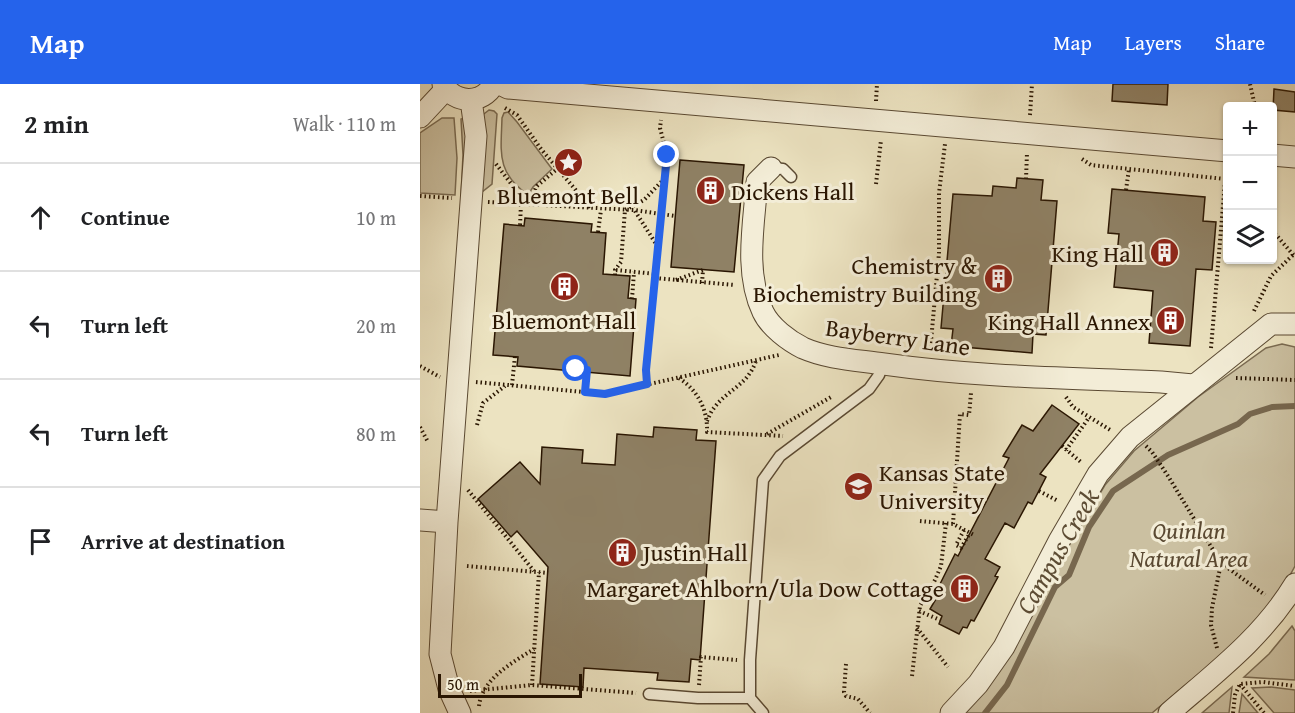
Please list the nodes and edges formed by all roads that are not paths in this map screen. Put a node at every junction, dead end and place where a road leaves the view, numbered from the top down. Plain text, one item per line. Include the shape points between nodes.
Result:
1 (494, 84) edge
2 (500, 84) edge
3 (444, 86) edge
4 (471, 100) junction
5 (420, 117) edge
6 (1277, 156) edge
7 (1295, 158) edge
8 (1223, 160) edge
9 (771, 168) joint
10 (791, 177) dead end
11 (1295, 324) edge
12 (883, 364) junction
13 (1193, 385) junction
14 (420, 520) edge
15 (447, 522) junction
16 (1295, 584) edge
17 (649, 694) road end
18 (750, 698) junction
19 (469, 712) edge
20 (763, 713) edge
21 (951, 713) edge
22 (1169, 713) edge

1 - 4 street via 486,94
2 - 8 street via 508,88 946,127
3 - 4 street via 453,95
3 - 5 street
4 - 15 street via 476,136
6 - 7 street
9 - 10 lane via 783,169
9 - 12 street, Bayberry Lane via 757,182 751,272 764,314 780,333 802,348 827,356
11 - 13 street via 1271,324
12 - 13 street, Bayberry Lane via 966,373
12 - 18 lane via 869,389 780,456 764,480
13 - 21 street via 1130,437 1098,474 1004,647
14 - 15 street
15 - 19 street via 440,654 450,689
16 - 22 street via 1281,608 1253,639
17 - 18 lane
18 - 20 lane

